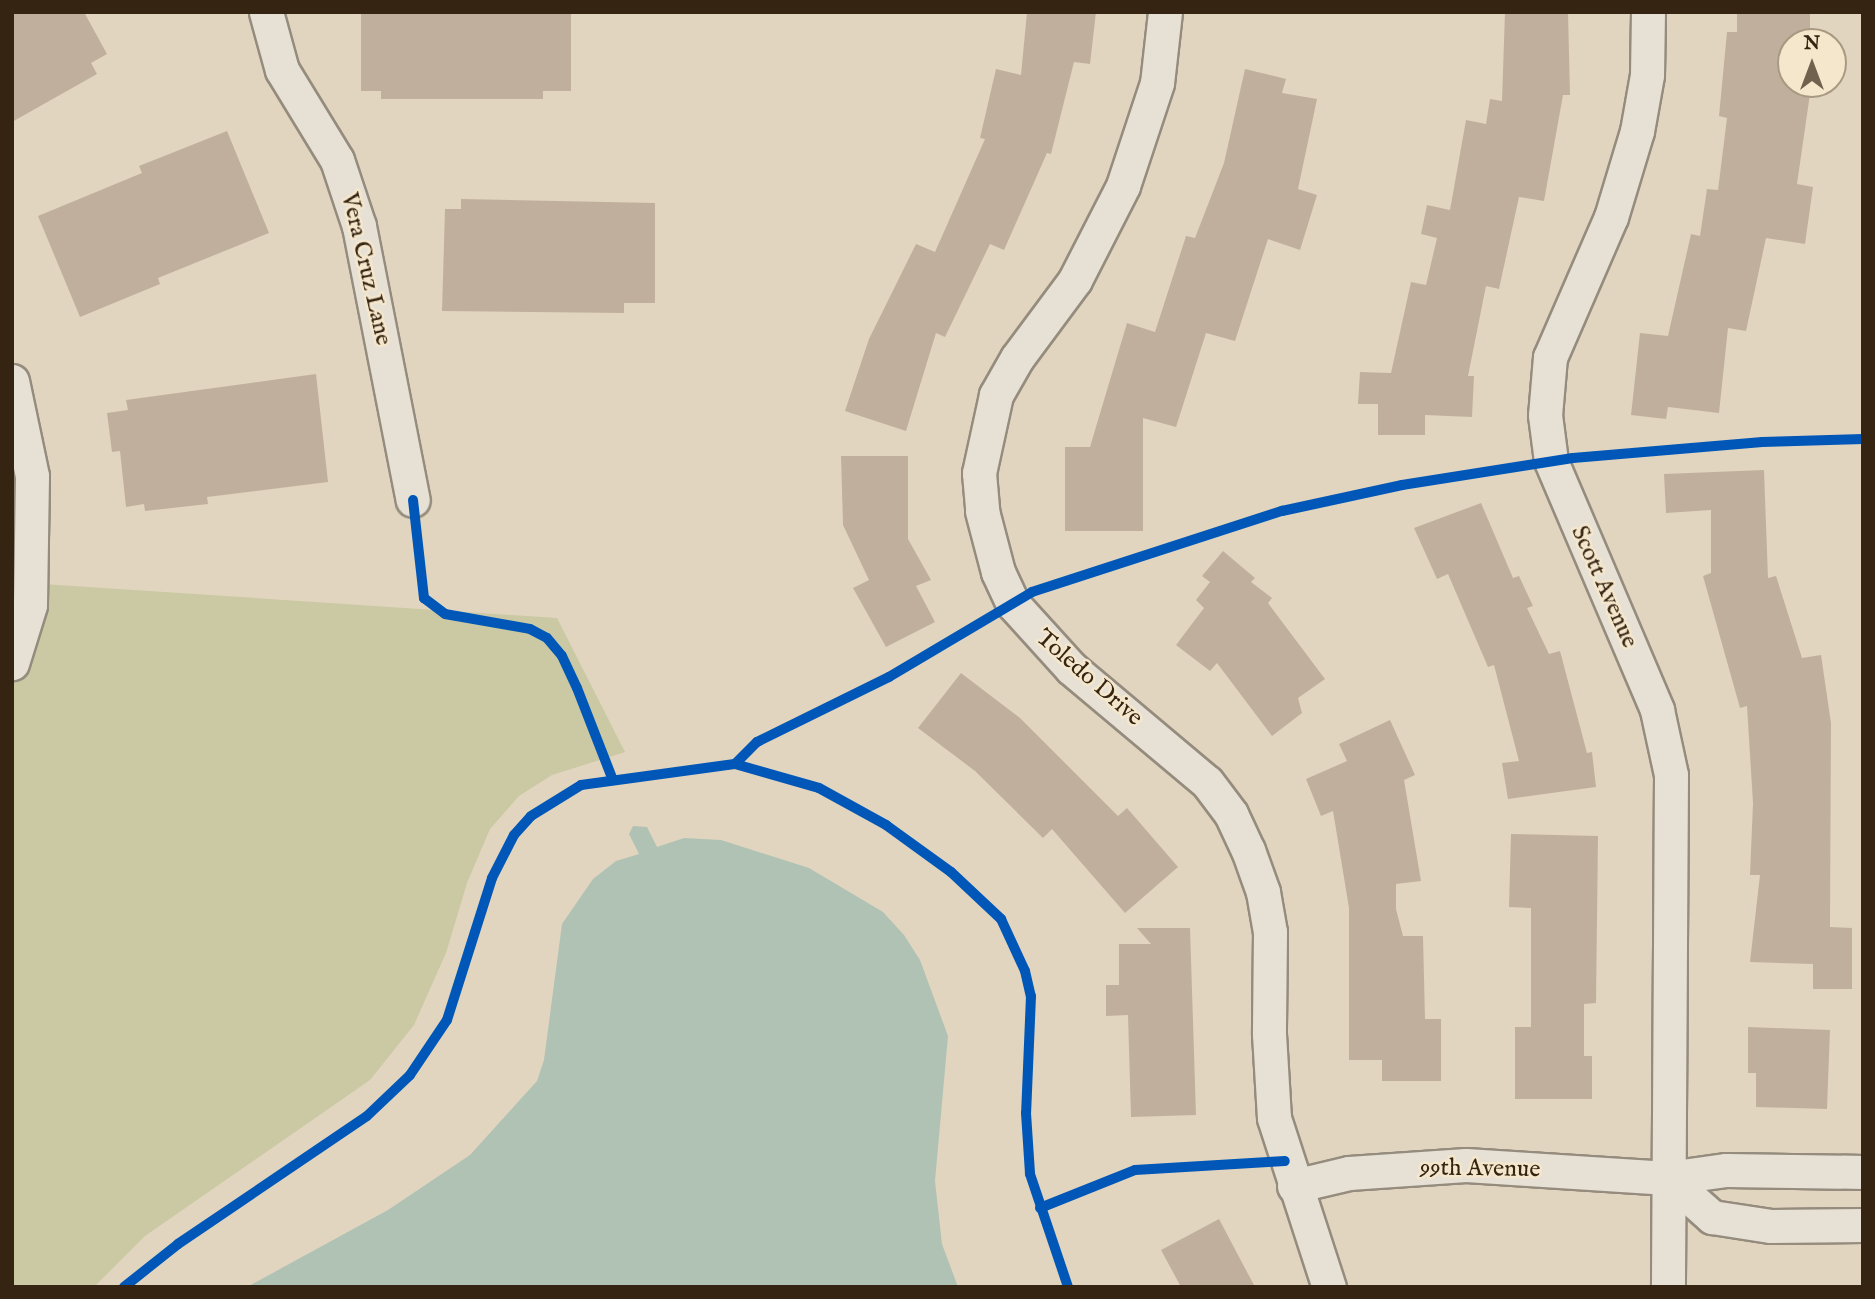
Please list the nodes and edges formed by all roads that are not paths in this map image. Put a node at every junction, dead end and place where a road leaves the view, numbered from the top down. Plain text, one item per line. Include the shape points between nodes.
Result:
1 (266, 12) edge
2 (1165, 12) edge
3 (1648, 12) edge
4 (12, 381) edge
5 (413, 500) dead end
6 (12, 663) edge
7 (1863, 1172) edge
8 (1668, 1178) junction
9 (1294, 1186) junction
10 (1863, 1225) edge
11 (1329, 1287) edge
12 (1668, 1287) edge

1 - 5 street, Vera Cruz Lane via 282,70 337,160 359,226
2 - 9 street, Toledo Drive via 1157,83 1123,186 1075,280 1017,358 996,395 979,473 982,511 998,572 1013,604 1071,668 1207,782 1231,814 1248,850 1263,892 1270,932 1274,1118
3 - 8 street, Scott Avenue via 1647,75 1637,131 1611,217 1550,357 1545,415 1551,461 1657,710 1671,775
4 - 6 street via 32,476 30,605
7 - 8 street, 99th Avenue via 1726,1170
8 - 9 street, 99th Avenue via 1466,1165 1349,1173
8 - 10 street via 1712,1217 1771,1226
8 - 12 street, Scott Avenue
9 - 11 street, Toledo Drive

